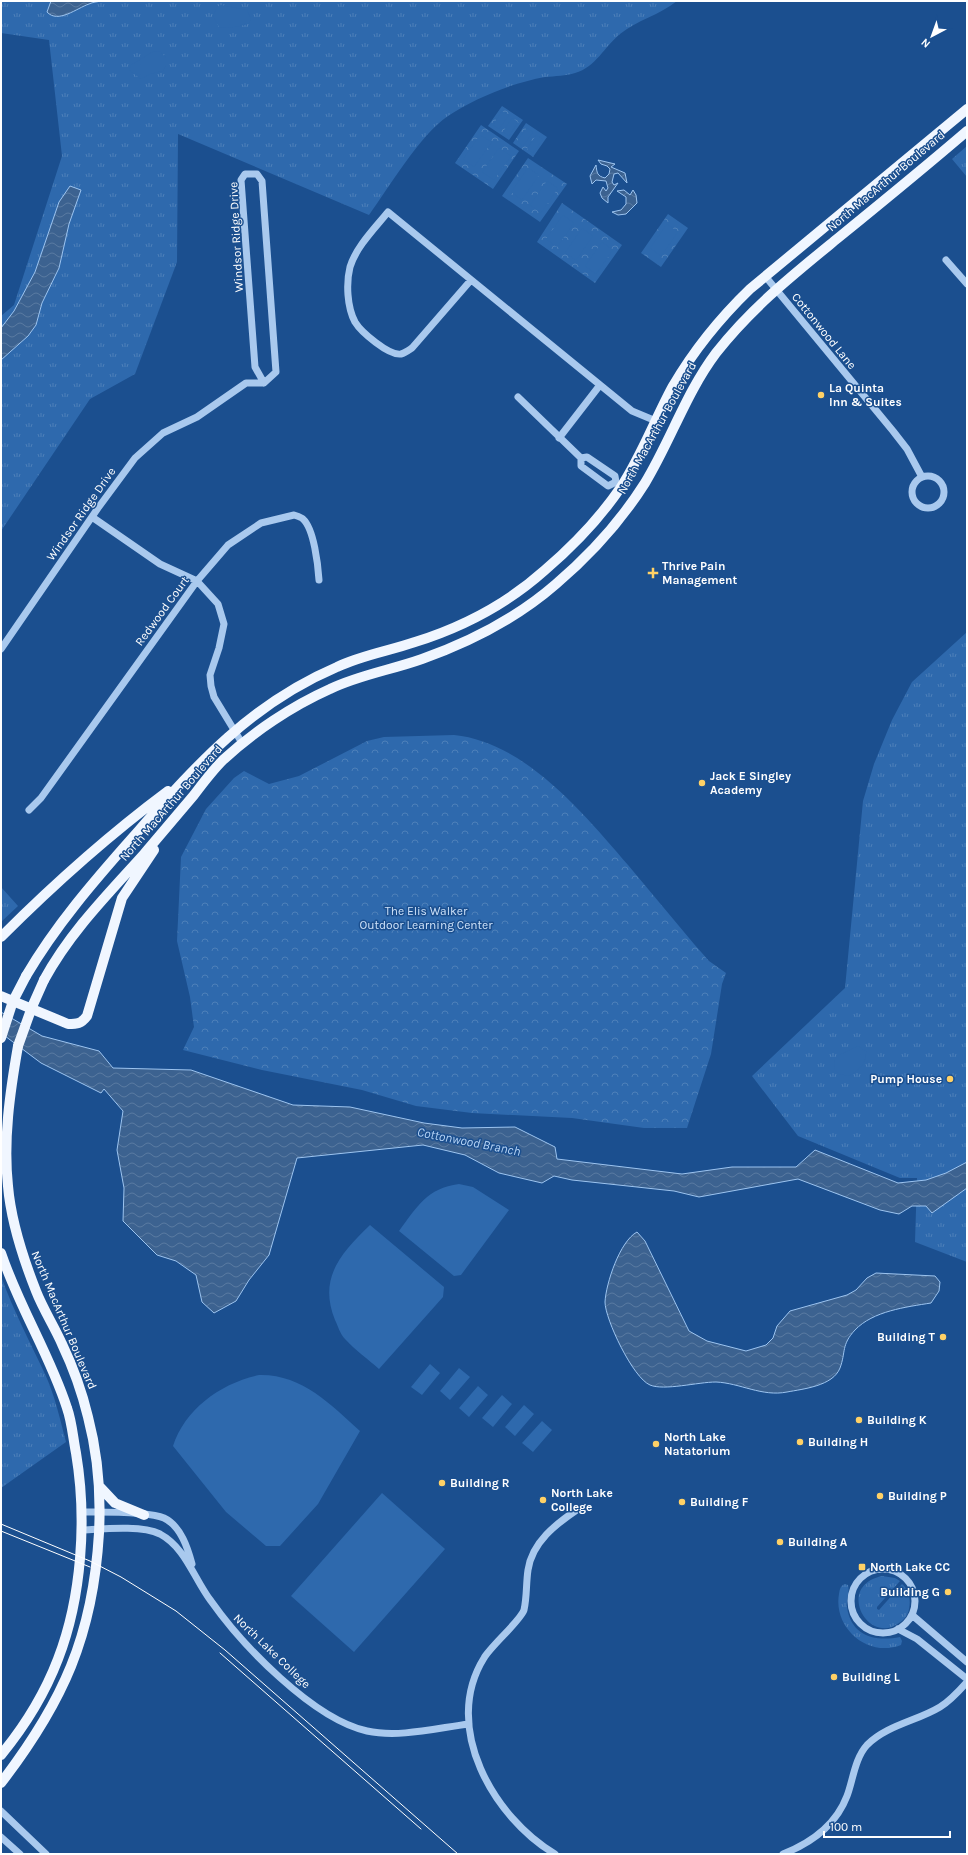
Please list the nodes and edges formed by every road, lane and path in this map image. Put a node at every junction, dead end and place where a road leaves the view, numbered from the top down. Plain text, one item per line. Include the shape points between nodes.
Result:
1 (967, 109) edge
2 (967, 131) edge
3 (946, 260) dead end
4 (765, 276) junction
5 (471, 280) junction
6 (967, 284) edge
7 (776, 289) junction
8 (264, 383) junction
9 (600, 385) junction
10 (518, 397) dead end
11 (656, 421) junction
12 (559, 438) junction
13 (581, 458) junction
14 (922, 477) junction
15 (619, 484) junction
16 (92, 517) junction
17 (576, 542) junction
18 (588, 554) junction
19 (319, 580) dead end
20 (197, 581) junction
21 (1, 649) edge
22 (234, 731) junction
23 (242, 743) junction
24 (188, 777) junction
25 (29, 810) dead end
26 (170, 824) junction
27 (1, 937) edge
28 (1, 996) edge
29 (1, 1038) edge
30 (1, 1253) edge
31 (99, 1486) junction
32 (578, 1510) dead end
33 (82, 1512) junction
34 (101, 1512) junction
35 (144, 1515) junction
36 (99, 1529) junction
37 (82, 1530) junction
38 (195, 1574) junction
39 (912, 1615) junction
40 (898, 1629) junction
41 (967, 1662) edge
42 (967, 1680) edge
43 (469, 1724) junction
44 (19, 1730) junction
45 (1, 1747) edge
46 (1, 1755) edge
47 (1, 1783) edge
48 (1, 1811) edge
49 (1, 1837) edge
50 (20, 1854) edge
51 (46, 1854) edge
52 (555, 1854) edge
53 (783, 1854) edge

1 - 4 main road, North MacArthur Boulevard
2 - 7 main road, North MacArthur Boulevard
3 - 6 street
4 - 7 street, Cottonwood Lane
4 - 11 main road, North MacArthur Boulevard via 736,303 697,349 672,388
5 - 5 street via 388,212 358,250 350,268 350,310 363,332 390,352 401,354 412,348
5 - 9 street
7 - 14 street, Cottonwood Lane via 906,449
7 - 18 main road, North MacArthur Boulevard via 746,317 702,372 645,483 622,516
8 - 8 street, Windsor Ridge Drive via 276,372 262,180 257,174 250,173 245,174 241,180 255,367
8 - 16 street, Windsor Ridge Drive via 246,383 197,417 163,433 135,458
9 - 11 street via 632,411
9 - 12 street
10 - 12 street
11 - 15 main road, North MacArthur Boulevard via 639,456
12 - 13 street
13 - 15 street via 587,457 615,476
13 - 15 street via 581,466 608,486
14 - 14 street via 914,483 912,499 924,508 935,507 942,500 944,489 938,479
15 - 17 main road, North MacArthur Boulevard via 602,513
16 - 20 street via 160,564
16 - 21 street, Windsor Ridge Drive
17 - 18 main road
17 - 22 main road, North MacArthur Boulevard via 519,591 477,618 445,632 362,656 338,666 269,704
18 - 23 main road, North MacArthur Boulevard via 530,606 483,633 419,660 351,679 326,690
19 - 20 street, Redwood Court via 317,560 309,531 303,519 294,515 261,523 228,545
20 - 22 street via 215,600 222,614 224,624 210,675 211,686 214,697
20 - 25 street, Redwood Court via 41,798
22 - 23 street
22 - 24 main road, North MacArthur Boulevard
23 - 26 main road, North MacArthur Boulevard via 220,763
24 - 27 main road via 143,809 72,870
24 - 29 main road, North MacArthur Boulevard, bridge via 69,911 43,947 13,1001
26 - 28 main road via 122,898 87,1016 83,1021 68,1024
26 - 31 main road, North MacArthur Boulevard, bridge via 73,933 57,955 32,1007 18,1046 9,1107 6,1150 8,1187 20,1248 37,1293 74,1372 94,1440
30 - 33 main road via 10,1281 58,1381 68,1411 79,1472
31 - 34 main road, North MacArthur Boulevard
31 - 35 main road via 115,1503
32 - 43 street via 554,1526 537,1546 528,1568 524,1611 484,1659 470,1690
33 - 34 street, North Lake College
33 - 37 main road
34 - 35 street, North Lake College
34 - 36 main road, North MacArthur Boulevard
35 - 38 street, North Lake College via 165,1518 177,1530 187,1547
36 - 37 street, North Lake College
36 - 38 street, North Lake College via 147,1530 160,1534 183,1555
36 - 47 main road, North MacArthur Boulevard via 95,1582 90,1608 72,1664 38,1731
37 - 44 main road via 66,1636 58,1660
38 - 43 street, North Lake College via 209,1600 247,1645 327,1715 350,1726 385,1733
39 - 40 street
39 - 40 street via 915,1594 908,1580 900,1573 885,1568 865,1574 853,1590 853,1612 867,1628 877,1632
39 - 41 street
40 - 42 street via 917,1639
42 - 53 street via 954,1697 939,1708 893,1728 867,1745 855,1768 846,1797 830,1824 815,1838
43 - 52 street via 479,1766 503,1809 529,1837
44 - 45 main road
44 - 46 main road
48 - 51 street
49 - 50 street

